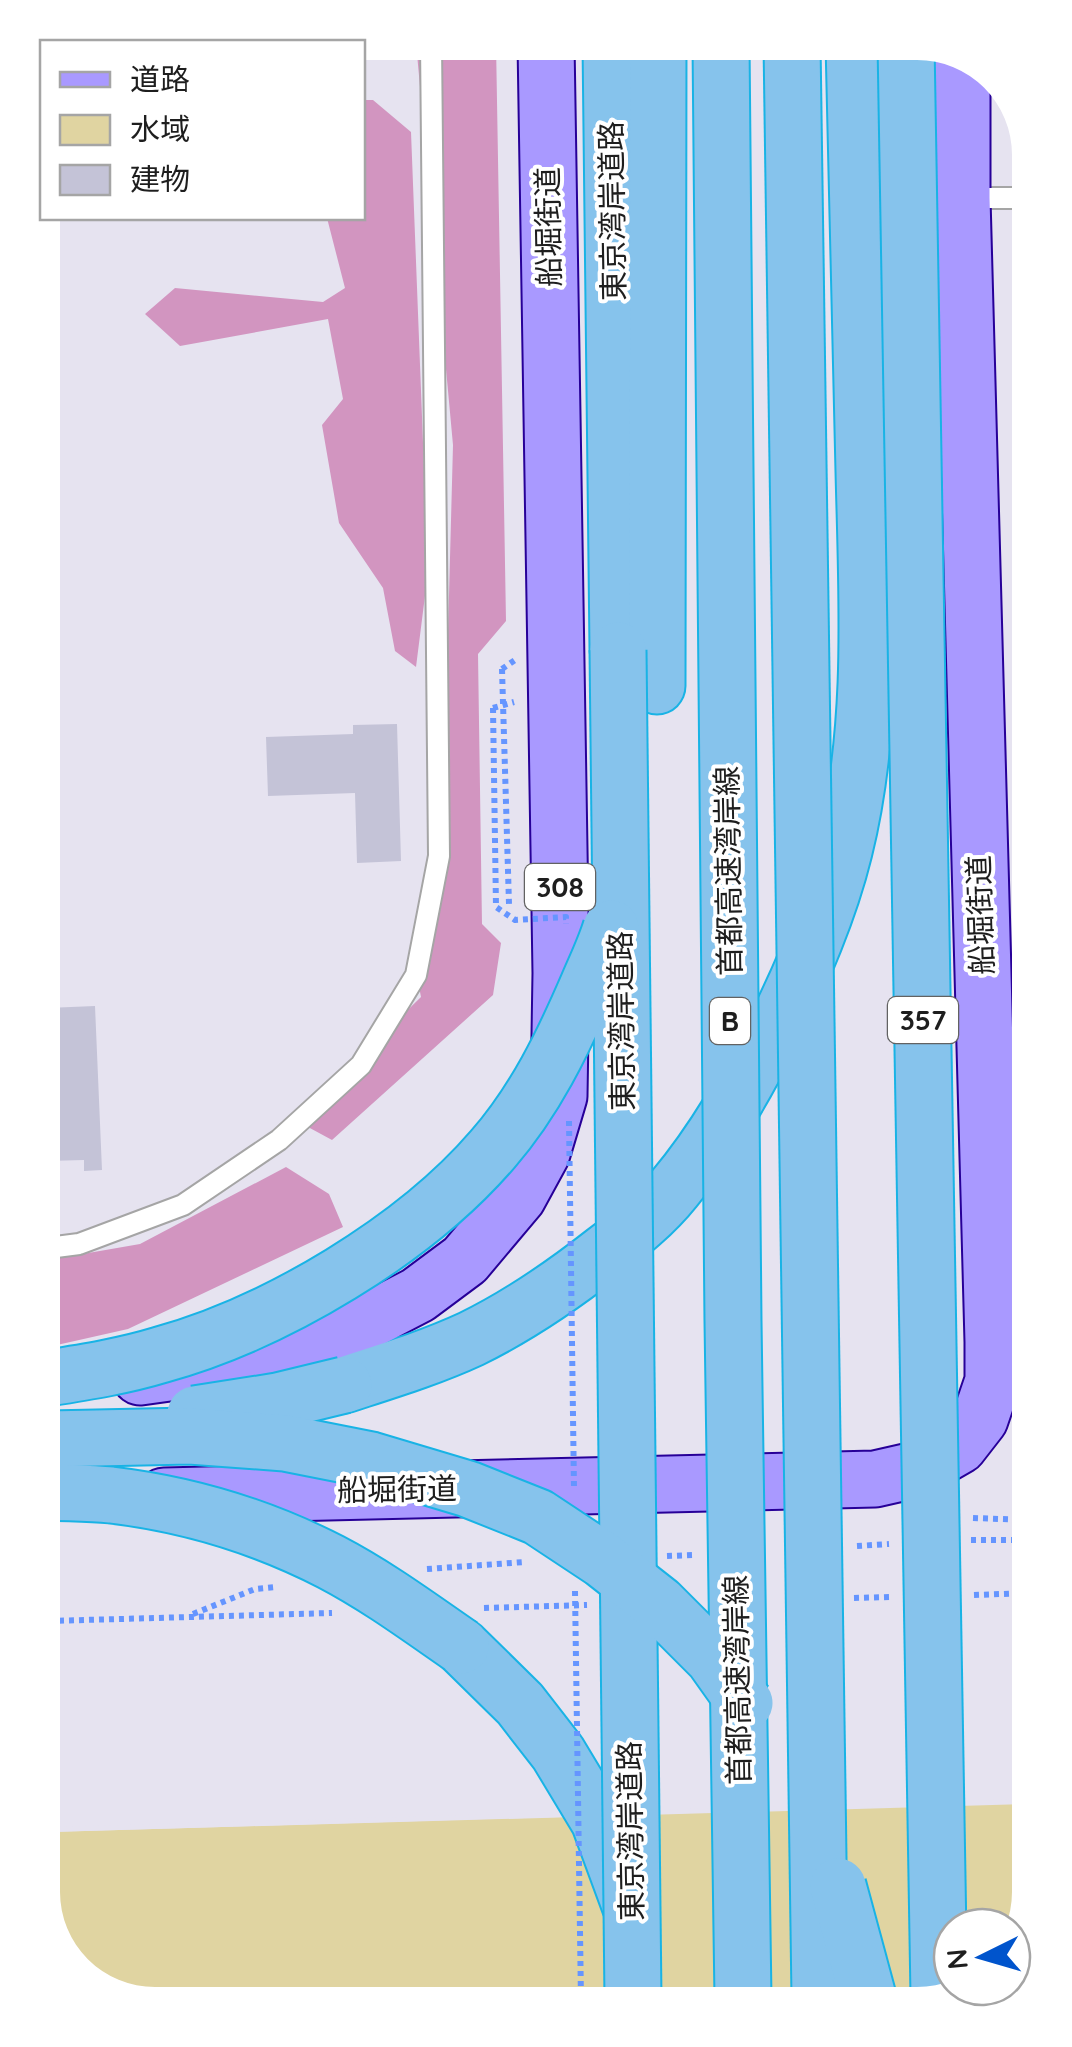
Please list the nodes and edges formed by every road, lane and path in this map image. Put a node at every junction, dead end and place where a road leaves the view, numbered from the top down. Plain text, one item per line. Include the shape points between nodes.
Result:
1 (431, 60) edge
2 (546, 60) edge
3 (610, 60) edge
4 (658, 60) edge
5 (721, 60) edge
6 (792, 60) edge
7 (854, 60) edge
8 (906, 60) edge
9 (962, 72) edge
10 (962, 198) junction
11 (1012, 198) edge
12 (502, 669) dead end
13 (494, 708) dead end
14 (510, 904) dead end
15 (566, 937) dead end
16 (568, 1114) dead end
17 (60, 1246) edge
18 (60, 1376) edge
19 (60, 1389) edge
20 (60, 1421) edge
21 (60, 1439) edge
22 (60, 1493) edge
23 (60, 1507) edge
24 (574, 1508) dead end
25 (575, 1586) dead end
26 (1012, 1594) edge
27 (969, 1595) dead end
28 (911, 1596) dead end
29 (852, 1598) dead end
30 (598, 1605) dead end
31 (481, 1608) dead end
32 (344, 1612) dead end
33 (60, 1621) edge
34 (937, 1907) edge
35 (580, 1987) edge
36 (633, 1987) edge
37 (654, 1987) edge
38 (742, 1987) edge
39 (820, 1987) edge
40 (865, 1987) edge

1 - 17 lane via 440,856 416,975 361,1065 280,1140 183,1205
2 - 19 main road, 船堀街道 / 308 via 561,974 559,1096 542,1153 518,1197 465,1260 366,1322 212,1367
3 - 36 highway, 東京湾岸道路, bridge
4 - 18 highway, bridge via 653,748 630,869 576,1014 536,1093 493,1149 386,1244 308,1292 212,1338
5 - 38 highway, 首都高速湾岸線 / B, bridge
6 - 39 highway, bridge
7 - 20 highway, bridge via 866,707 845,850 825,914 738,1096 672,1192 635,1229 525,1310 469,1339 278,1402 212,1413
8 - 34 highway, 357, bridge
9 - 10 main road, 船堀街道
10 - 11 lane
10 - 23 main road, 船堀街道 via 993,1342 993,1381 980,1419 959,1446 919,1469 874,1479 132,1496
12 - 14 path, bridge
13 - 15 path, bridge via 496,907 515,920 566,917
16 - 24 path, bridge
21 - 40 highway, bridge via 190,1436 285,1443 370,1460 538,1517 603,1560 713,1658 758,1721 806,1802
22 - 37 highway, bridge via 181,1508 279,1538 363,1580 461,1646 520,1704 598,1821
25 - 35 path, bridge
26 - 27 path
28 - 29 path
30 - 31 path
32 - 33 path

